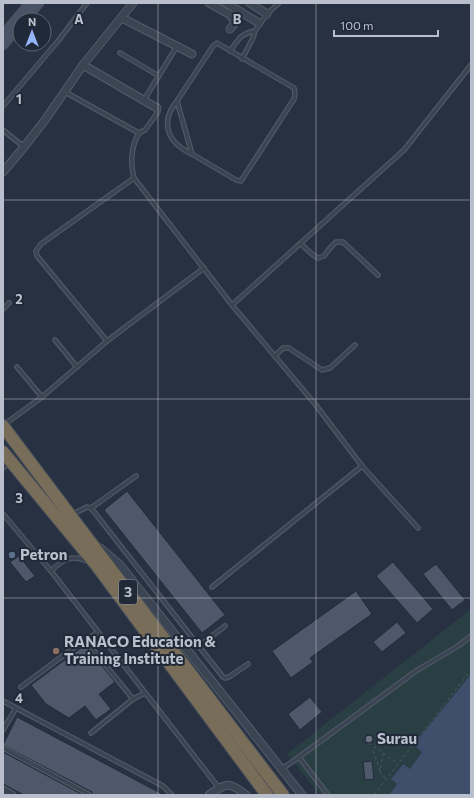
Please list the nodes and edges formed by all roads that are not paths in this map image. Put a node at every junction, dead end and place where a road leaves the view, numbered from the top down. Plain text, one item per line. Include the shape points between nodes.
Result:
1 (30, 3) edge
2 (39, 3) edge
3 (87, 3) edge
4 (133, 3) edge
5 (209, 3) edge
6 (226, 3) edge
7 (250, 3) edge
8 (279, 3) edge
9 (31, 12) edge
10 (267, 14) junction
11 (122, 18) junction
12 (260, 23) junction
13 (230, 30) dead end
14 (255, 31) junction
15 (12, 34) edge
16 (3, 35) edge
17 (3, 45) edge
18 (177, 46) junction
19 (230, 51) junction
20 (120, 53) dead end
21 (192, 54) dead end
22 (242, 59) junction
23 (83, 65) junction
24 (471, 65) edge
25 (159, 76) junction
26 (65, 92) junction
27 (144, 100) junction
28 (177, 101) junction
29 (3, 106) edge
30 (157, 108) joint
31 (3, 130) edge
32 (139, 132) junction
33 (24, 147) junction
34 (192, 154) junction
35 (3, 172) edge
36 (134, 178) junction
37 (301, 244) junction
38 (204, 268) junction
39 (378, 275) dead end
40 (9, 303) dead end
41 (232, 305) junction
42 (3, 309) edge
43 (55, 340) dead end
44 (107, 341) junction
45 (355, 345) dead end
46 (275, 356) junction
47 (17, 367) dead end
48 (77, 367) junction
49 (42, 397) junction
50 (3, 426) edge
51 (3, 452) edge
52 (7, 465) edge
53 (362, 466) junction
54 (136, 476) dead end
55 (91, 508) junction
56 (3, 514) edge
57 (70, 515) junction
58 (418, 528) dead end
59 (82, 531) junction
60 (97, 566) junction
61 (51, 571) junction
62 (212, 587) dead end
63 (225, 626) dead end
64 (98, 632) junction
65 (471, 636) edge
66 (86, 641) junction
67 (199, 646) junction
68 (248, 664) dead end
69 (21, 687) dead end
70 (145, 693) junction
71 (133, 699) junction
72 (3, 701) edge
73 (16, 708) junction
74 (3, 730) edge
75 (91, 734) dead end
76 (3, 748) edge
77 (299, 757) junction
78 (282, 769) junction
79 (219, 788) junction
80 (3, 790) edge
81 (12, 795) edge
82 (90, 795) edge
83 (172, 795) edge
84 (209, 795) edge
85 (246, 795) edge
86 (267, 795) edge
87 (284, 795) edge
88 (302, 795) edge
89 (328, 795) edge

1 - 16 main road
2 - 9 main road
3 - 29 lane
4 - 11 street
5 - 13 street via 232,17 234,24
6 - 12 street
7 - 10 street
8 - 10 lane
10 - 12 lane
11 - 18 street
11 - 23 street
12 - 14 lane
14 - 19 lane via 245,33
14 - 22 lane
15 - 17 main road
18 - 21 street
18 - 25 lane
19 - 22 lane
19 - 28 lane via 217,43 213,46
20 - 25 lane
22 - 34 lane via 294,88 294,99 241,181
23 - 26 street
23 - 27 street
24 - 37 lane via 404,150
25 - 27 lane
26 - 32 lane
26 - 33 street
27 - 30 street
28 - 34 lane
28 - 34 lane via 166,122 174,141 183,150
30 - 32 lane via 158,112 145,130
31 - 33 lane
32 - 36 lane via 135,140 131,166
33 - 35 street
36 - 38 lane
36 - 44 lane via 41,244 36,251 37,256
37 - 39 lane via 318,258 324,256 336,242 343,242
37 - 41 lane
38 - 41 lane
38 - 44 lane
40 - 42 lane
41 - 46 lane
43 - 48 lane
44 - 48 lane
45 - 46 lane via 330,368 322,370 289,348 283,348
46 - 53 lane
47 - 49 lane
48 - 49 lane
49 - 50 lane
50 - 57 highway, 3
51 - 52 highway, 3
52 - 60 highway, 3
53 - 58 lane
53 - 62 lane
54 - 55 lane
55 - 57 lane via 87,507
55 - 67 lane
56 - 61 lane
57 - 59 highway, 3
59 - 78 street via 120,565
59 - 87 highway, 3
60 - 61 lane via 74,558 64,560
60 - 86 highway, 3
61 - 64 lane
63 - 67 lane
64 - 66 lane
64 - 70 lane
65 - 77 lane via 416,671
66 - 69 lane
66 - 71 lane
67 - 68 lane via 225,678 229,678
70 - 71 lane
70 - 79 lane
71 - 75 lane
72 - 73 lane
73 - 74 lane
73 - 83 lane via 163,786
76 - 82 lane
77 - 78 lane
77 - 89 lane
78 - 88 street
79 - 84 street
79 - 85 street via 230,785
80 - 81 street

